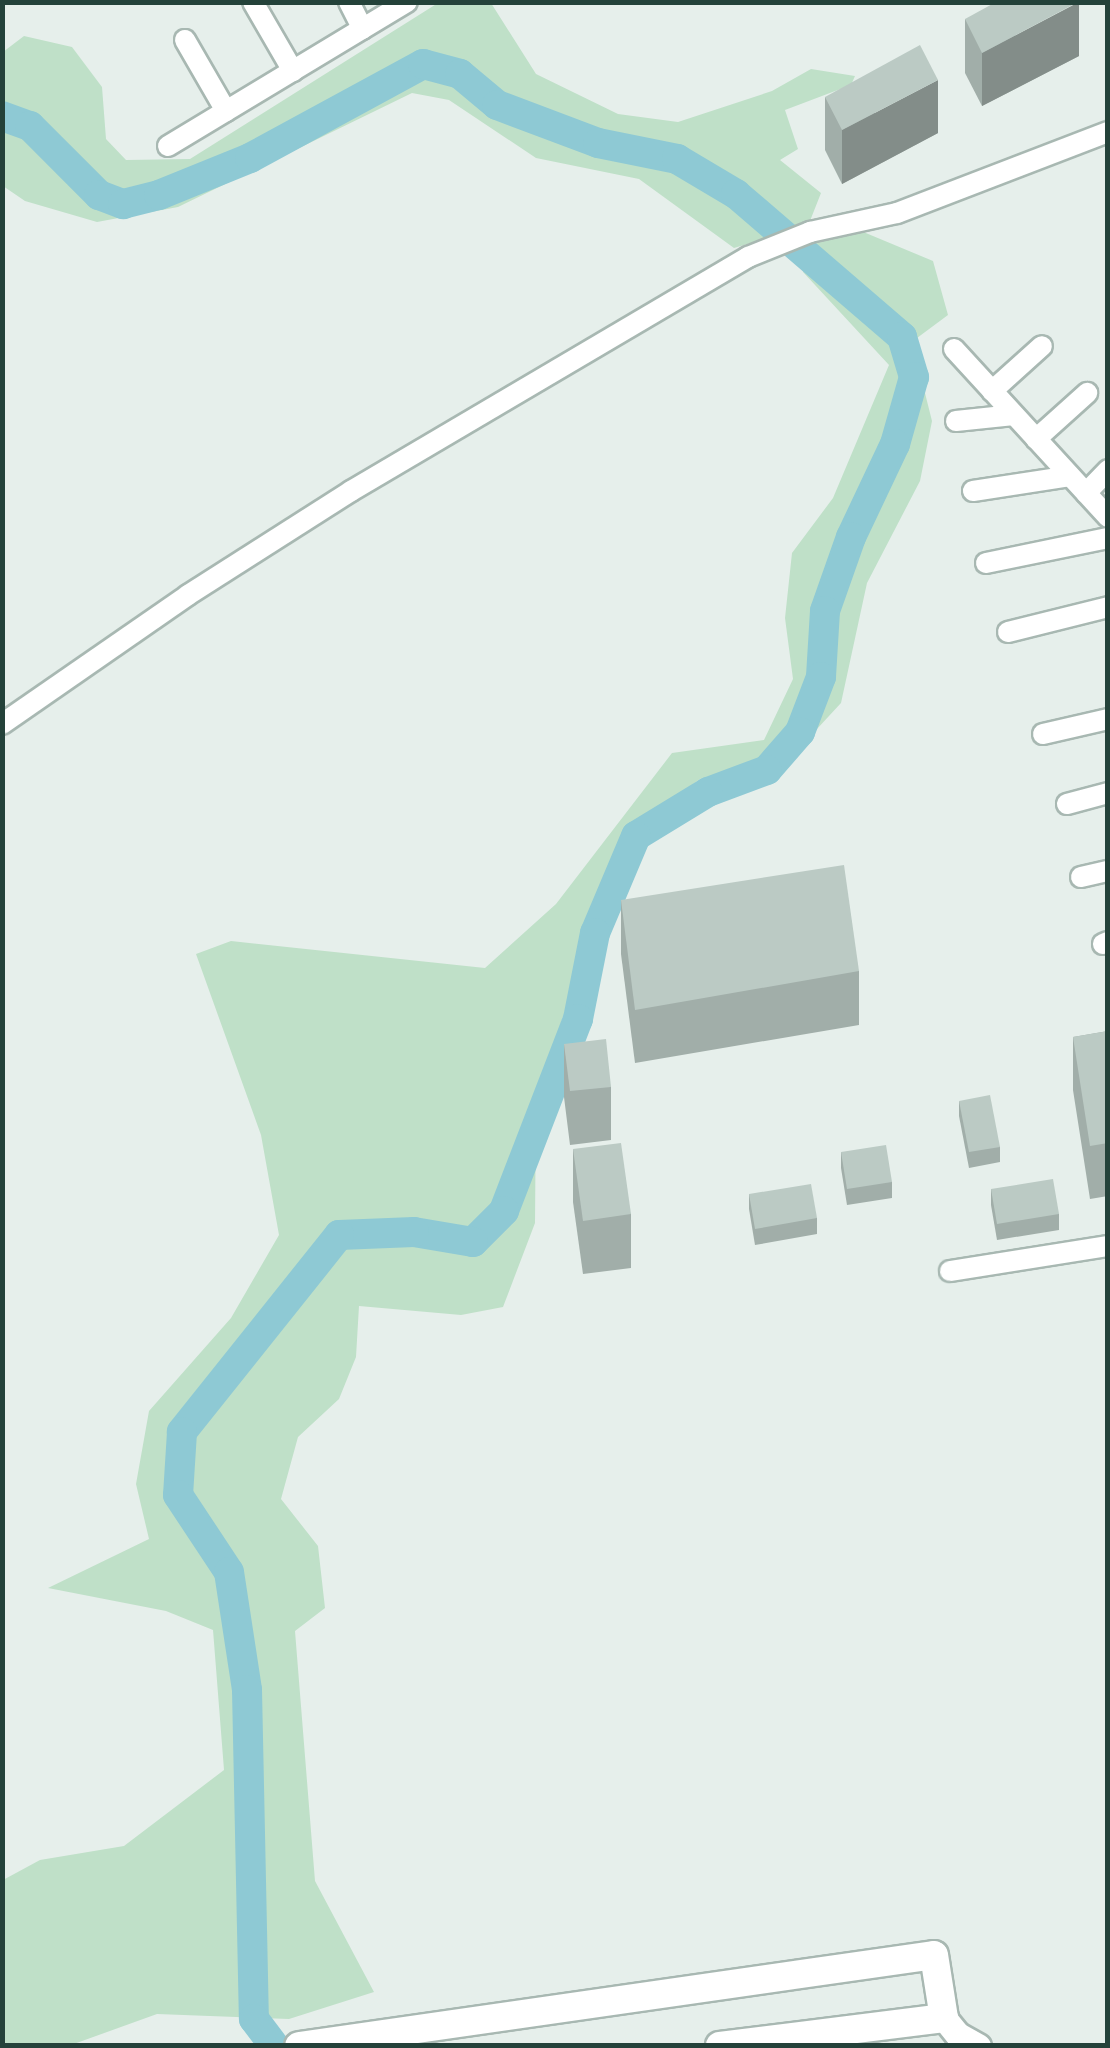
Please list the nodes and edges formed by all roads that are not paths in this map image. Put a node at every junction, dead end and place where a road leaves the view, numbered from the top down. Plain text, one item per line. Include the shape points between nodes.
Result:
1 (253, 2) edge
2 (349, 2) edge
3 (407, 2) edge
4 (363, 29) junction
5 (185, 40) dead end
6 (292, 71) junction
7 (226, 111) junction
8 (1108, 132) edge
9 (168, 146) dead end
10 (1042, 346) dead end
11 (954, 349) dead end
12 (992, 391) junction
13 (1086, 393) dead end
14 (1014, 415) junction
15 (956, 421) dead end
16 (1036, 439) junction
17 (1108, 470) edge
18 (1070, 476) junction
19 (973, 491) dead end
20 (1086, 492) junction
21 (1108, 516) edge
22 (1108, 538) edge
23 (986, 563) dead end
24 (1108, 607) edge
25 (1008, 632) dead end
26 (1108, 719) edge
27 (2, 724) edge
28 (1043, 734) dead end
29 (1108, 793) edge
30 (1067, 804) dead end
31 (1108, 871) edge
32 (1081, 878) dead end
33 (1108, 1246) edge
34 (950, 1270) dead end
35 (944, 2018) junction
36 (299, 2046) edge
37 (720, 2046) edge
38 (978, 2046) edge

1 - 6 street
2 - 4 street
3 - 4 street
4 - 6 street
5 - 7 street
6 - 7 street
7 - 9 street
8 - 27 street via 897,213 770,247 351,491
10 - 12 street
11 - 12 street
12 - 14 street
13 - 16 street
14 - 15 street
14 - 16 street
16 - 18 street
17 - 20 street
18 - 19 street
18 - 20 street
20 - 21 street
22 - 23 street
24 - 25 street
26 - 28 street
29 - 30 street
31 - 32 street
33 - 34 street
35 - 36 main road via 934,1955
35 - 37 main road
35 - 38 street

